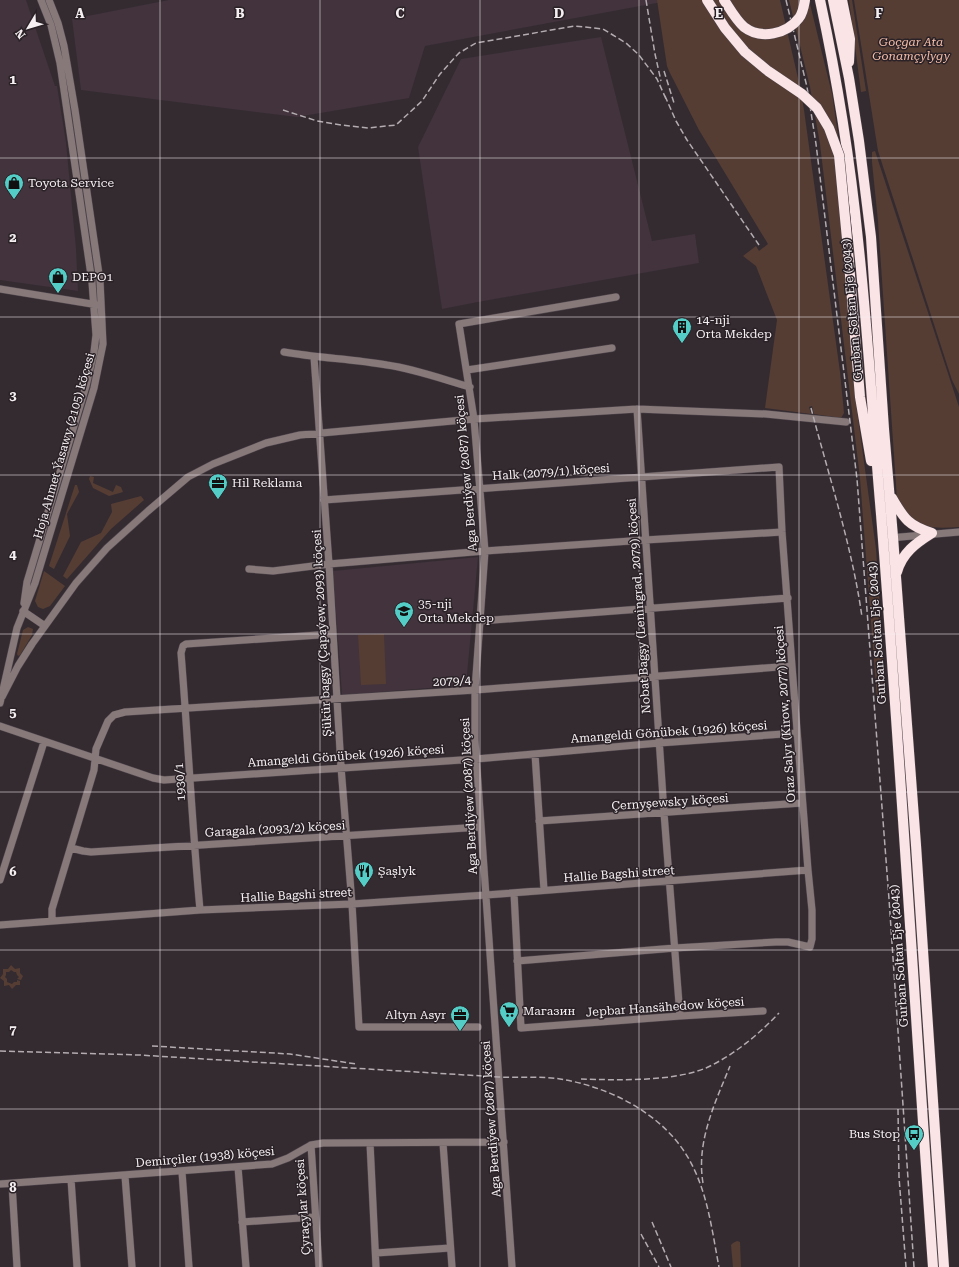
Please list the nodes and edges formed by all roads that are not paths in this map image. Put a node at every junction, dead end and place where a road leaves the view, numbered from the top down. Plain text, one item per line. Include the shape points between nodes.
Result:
1 (41, 0) edge
2 (49, 0) edge
3 (707, 0) edge
4 (724, 0) edge
5 (805, 0) edge
6 (820, 0) edge
7 (833, 0) edge
8 (842, 0) edge
9 (849, 78) junction
10 (0, 289) edge
11 (616, 297) dead end
12 (94, 305) junction
13 (102, 306) junction
14 (612, 348) dead end
15 (284, 352) dead end
16 (314, 357) junction
17 (467, 370) junction
18 (470, 387) junction
19 (637, 409) junction
20 (474, 419) junction
21 (846, 422) dead end
22 (319, 433) junction
23 (779, 467) joint
24 (641, 477) junction
25 (481, 488) junction
26 (890, 494) junction
27 (324, 500) junction
28 (881, 518) junction
29 (782, 532) junction
30 (959, 532) edge
31 (932, 533) junction
32 (888, 538) junction
33 (645, 540) junction
34 (485, 551) junction
35 (329, 564) junction
36 (249, 569) dead end
37 (895, 577) junction
38 (788, 598) junction
39 (650, 609) junction
40 (23, 611) junction
41 (480, 621) junction
42 (45, 626) junction
43 (333, 634) junction
44 (792, 666) junction
45 (655, 677) junction
46 (475, 690) junction
47 (337, 698) junction
48 (1, 700) edge
49 (186, 709) junction
50 (0, 726) edge
51 (797, 733) junction
52 (44, 742) junction
53 (659, 743) junction
54 (535, 754) junction
55 (96, 759) junction
56 (476, 759) junction
57 (341, 767) junction
58 (191, 777) junction
59 (802, 803) junction
60 (664, 813) junction
61 (539, 821) junction
62 (481, 827) junction
63 (347, 836) junction
64 (194, 845) junction
65 (71, 848) junction
66 (808, 870) junction
67 (0, 880) edge
68 (669, 882) junction
69 (544, 890) junction
70 (514, 893) junction
71 (486, 895) junction
72 (352, 904) junction
73 (200, 910) junction
74 (52, 920) junction
75 (0, 925) edge
76 (675, 948) junction
77 (517, 961) junction
78 (763, 1011) dead end
79 (680, 1016) junction
80 (478, 1027) dead end
81 (504, 1142) junction
82 (370, 1143) junction
83 (442, 1143) junction
84 (310, 1145) junction
85 (238, 1167) junction
86 (182, 1172) junction
87 (125, 1176) junction
88 (71, 1179) junction
89 (0, 1184) edge
90 (12, 1184) junction
91 (314, 1217) junction
92 (242, 1222) junction
93 (450, 1248) junction
94 (376, 1253) junction
95 (17, 1267) edge
96 (77, 1267) edge
97 (132, 1267) edge
98 (189, 1267) edge
99 (246, 1267) edge
100 (319, 1267) edge
101 (376, 1267) edge
102 (452, 1267) edge
103 (512, 1267) edge
104 (933, 1267) edge
105 (944, 1267) edge

1 - 12 street, Hoja Ahmet Ýasawy (2105) köçesi via 51,25 60,63
2 - 13 street, Hoja Ahmet Ýasawy (2105) köçesi via 58,23 69,71
3 - 28 highway, bridge via 724,28 745,52 817,108 829,128 839,155 860,397
4 - 5 highway, bridge via 744,27 766,34 780,32 792,24 800,17
6 - 28 highway, Gurban Soltan Eje (2043) via 836,78 858,237
7 - 9 highway, Gurban Soltan Eje (2043)
8 - 9 highway via 850,39
9 - 26 highway, Gurban Soltan Eje (2043) via 871,237
10 - 12 street
11 - 17 street, Aga Berdiýew (2087) köçesi via 459,324
12 - 13 street
12 - 40 street, Hoja Ahmet Ýasawy (2105) köçesi via 94,352 27,582
13 - 40 street, Hoja Ahmet Ýasawy (2105) köçesi via 103,344 94,388 35,583
14 - 17 street
15 - 16 street
16 - 18 street via 403,368
16 - 22 street, Şükür bagşy (Çapaýew, 2093) köçesi
17 - 18 street, Aga Berdiýew (2087) köçesi
18 - 20 street, Aga Berdiýew (2087) köçesi
19 - 20 street, Hoja Ahmet Ýasawy (2105) köçesi
19 - 21 street, Hoja Ahmet Ýasawy (2105) köçesi via 766,414
19 - 24 street, Nobat Bagşy (Leningrad, 2079) köçesi
20 - 22 street, Hoja Ahmet Ýasawy (2105) köçesi
20 - 25 street, Aga Berdiýew (2087) köçesi
22 - 27 street, Şükür bagşy (Çapaýew, 2093) köçesi
22 - 42 street, Hoja Ahmet Ýasawy (2105) köçesi via 266,443 188,477 133,524 93,563
23 - 24 street, Halk (2079/1) köçesi
23 - 29 street, Oraz Salyr (Kirow, 2077) köçesi
24 - 25 street, Halk (2079/1) köçesi
24 - 33 street, Nobat Bagşy (Leningrad, 2079) köçesi
25 - 27 street, Halk (2079/1) köçesi
25 - 34 street, Aga Berdiýew (2087) köçesi
26 - 31 highway, Gurban Soltan Eje (2043) via 908,522 918,529
26 - 32 highway, Gurban Soltan Eje (2043)
27 - 35 street, Şükür bagşy (Çapaýew, 2093) köçesi
28 - 32 highway, Gurban Soltan Eje (2043)
29 - 33 street
29 - 38 street, Oraz Salyr (Kirow, 2077) köçesi
30 - 31 street
31 - 32 street
31 - 37 highway via 910,549 899,564
32 - 37 highway, Gurban Soltan Eje (2043)
32 - 104 highway, Gurban Soltan Eje (2043)
33 - 34 street
33 - 39 street, Nobat Bagşy (Leningrad, 2079) köçesi
34 - 35 street
34 - 41 street, Aga Berdiýew (2087) köçesi
35 - 36 street via 273,571
35 - 43 street, Şükür bagşy (Çapaýew, 2093) köçesi
37 - 105 highway, Gurban Soltan Eje (2043) via 915,829
38 - 39 street
38 - 44 street, Oraz Salyr (Kirow, 2077) köçesi
39 - 41 street
39 - 45 street, Nobat Bagşy (Leningrad, 2079) köçesi
40 - 42 street
40 - 48 street, Hoja Ahmet Ýasawy (2105) köçesi
41 - 46 street, Aga Berdiýew (2087) köçesi
42 - 48 street, Hoja Ahmet Ýasawy (2105) köçesi via 25,655
43 - 47 street, Şükür bagşy (Çapaýew, 2093) köçesi
43 - 49 street, 1930/1 via 186,644 181,653
44 - 45 street, 2079/4 / 2079/4
44 - 51 street, Oraz Salyr (Kirow, 2077) köçesi
45 - 46 street, 2079/4 / 2079/4
45 - 53 street, Nobat Bagşy (Leningrad, 2079) köçesi
46 - 47 street, 2079/4 / 2079/4
46 - 56 street, Aga Berdiýew (2087) köçesi
47 - 49 street, 2079/4 / 2079/4
47 - 57 street, Şükür bagşy (Çapaýew, 2093) köçesi
49 - 55 street, 2079/4 / 2079/4 via 125,712 114,715 108,721 96,749
49 - 58 street, 1930/1
50 - 52 street, Amangeldi Gönübek (1926) köçesi
51 - 53 street, Amangeldi Gönübek (1926) köçesi
51 - 59 street, Oraz Salyr (Kirow, 2077) köçesi
52 - 55 street, Amangeldi Gönübek (1926) köçesi
52 - 67 street
53 - 54 street, Amangeldi Gönübek (1926) köçesi
53 - 60 street, Nobat Bagşy (Leningrad, 2079) köçesi
54 - 56 street, Amangeldi Gönübek (1926) köçesi
54 - 61 street
55 - 58 street, Amangeldi Gönübek (1926) köçesi via 159,779
55 - 65 street
56 - 57 street, Amangeldi Gönübek (1926) köçesi
56 - 62 street, Aga Berdiýew (2087) köçesi
57 - 58 street, Amangeldi Gönübek (1926) köçesi
57 - 63 street, Şükür bagşy (Çapaýew, 2093) köçesi
58 - 64 street, 1930/1
59 - 60 street, Çernyşewsky köçesi
59 - 66 street, Oraz Salyr (Kirow, 2077) köçesi
60 - 61 street, Çernyşewsky köçesi
60 - 68 street, Nobat Bagşy (Leningrad, 2079) köçesi
61 - 69 street
62 - 63 street, Garagala (2093/2) köçesi
62 - 71 street, Aga Berdiýew (2087) köçesi
63 - 64 street, Garagala (2093/2) köçesi
63 - 72 street, Şükür bagşy (Çapaýew, 2093) köçesi
64 - 65 street, Garagala (2093/2) köçesi via 91,852
64 - 73 street, 1930/1
65 - 74 street via 52,909
66 - 68 street, Hallie Bagshi street
66 - 76 street, Oraz Salyr (Kirow, 2077) köçesi via 812,910 810,948 799,944 776,942
68 - 69 street, Hallie Bagshi street
68 - 76 street, Nobat Bagşy (Leningrad, 2079) köçesi
69 - 70 street, Hallie Bagshi street
70 - 71 street, Hallie Bagshi street
70 - 77 street
71 - 72 street, Hallie Bagshi street
71 - 81 street, Aga Berdiýew (2087) köçesi
72 - 73 street, Hallie Bagshi street
72 - 80 street, Şükür bagşy (Çapaýew, 2093) köçesi via 359,1027
73 - 74 street, Hallie Bagshi street
74 - 75 street, Hallie Bagshi street
76 - 77 street
76 - 79 street, Nobat Bagşy (Leningrad, 2079) köçesi
77 - 79 street, Jepbar Hansähedow köçesi via 521,1028
78 - 79 street, Jepbar Hansähedow köçesi
81 - 83 street, Demirçiler (1938) köçesi
81 - 103 street, Aga Berdiýew (2087) köçesi
82 - 83 street, Demirçiler (1938) köçesi
82 - 84 street, Demirçiler (1938) köçesi
82 - 94 street
83 - 93 street
84 - 85 street, Demirçiler (1938) köçesi via 272,1164
84 - 91 street, Çyraçylar köçesi
85 - 86 street, Demirçiler (1938) köçesi
85 - 92 street
86 - 87 street, Demirçiler (1938) köçesi
86 - 98 street
87 - 88 street, Demirçiler (1938) köçesi
87 - 97 street
88 - 90 street, Demirçiler (1938) köçesi
88 - 96 street
89 - 90 street, Demirçiler (1938) köçesi
90 - 95 street
91 - 92 street
91 - 100 street, Çyraçylar köçesi
92 - 99 street
93 - 94 street
93 - 102 street
94 - 101 street

